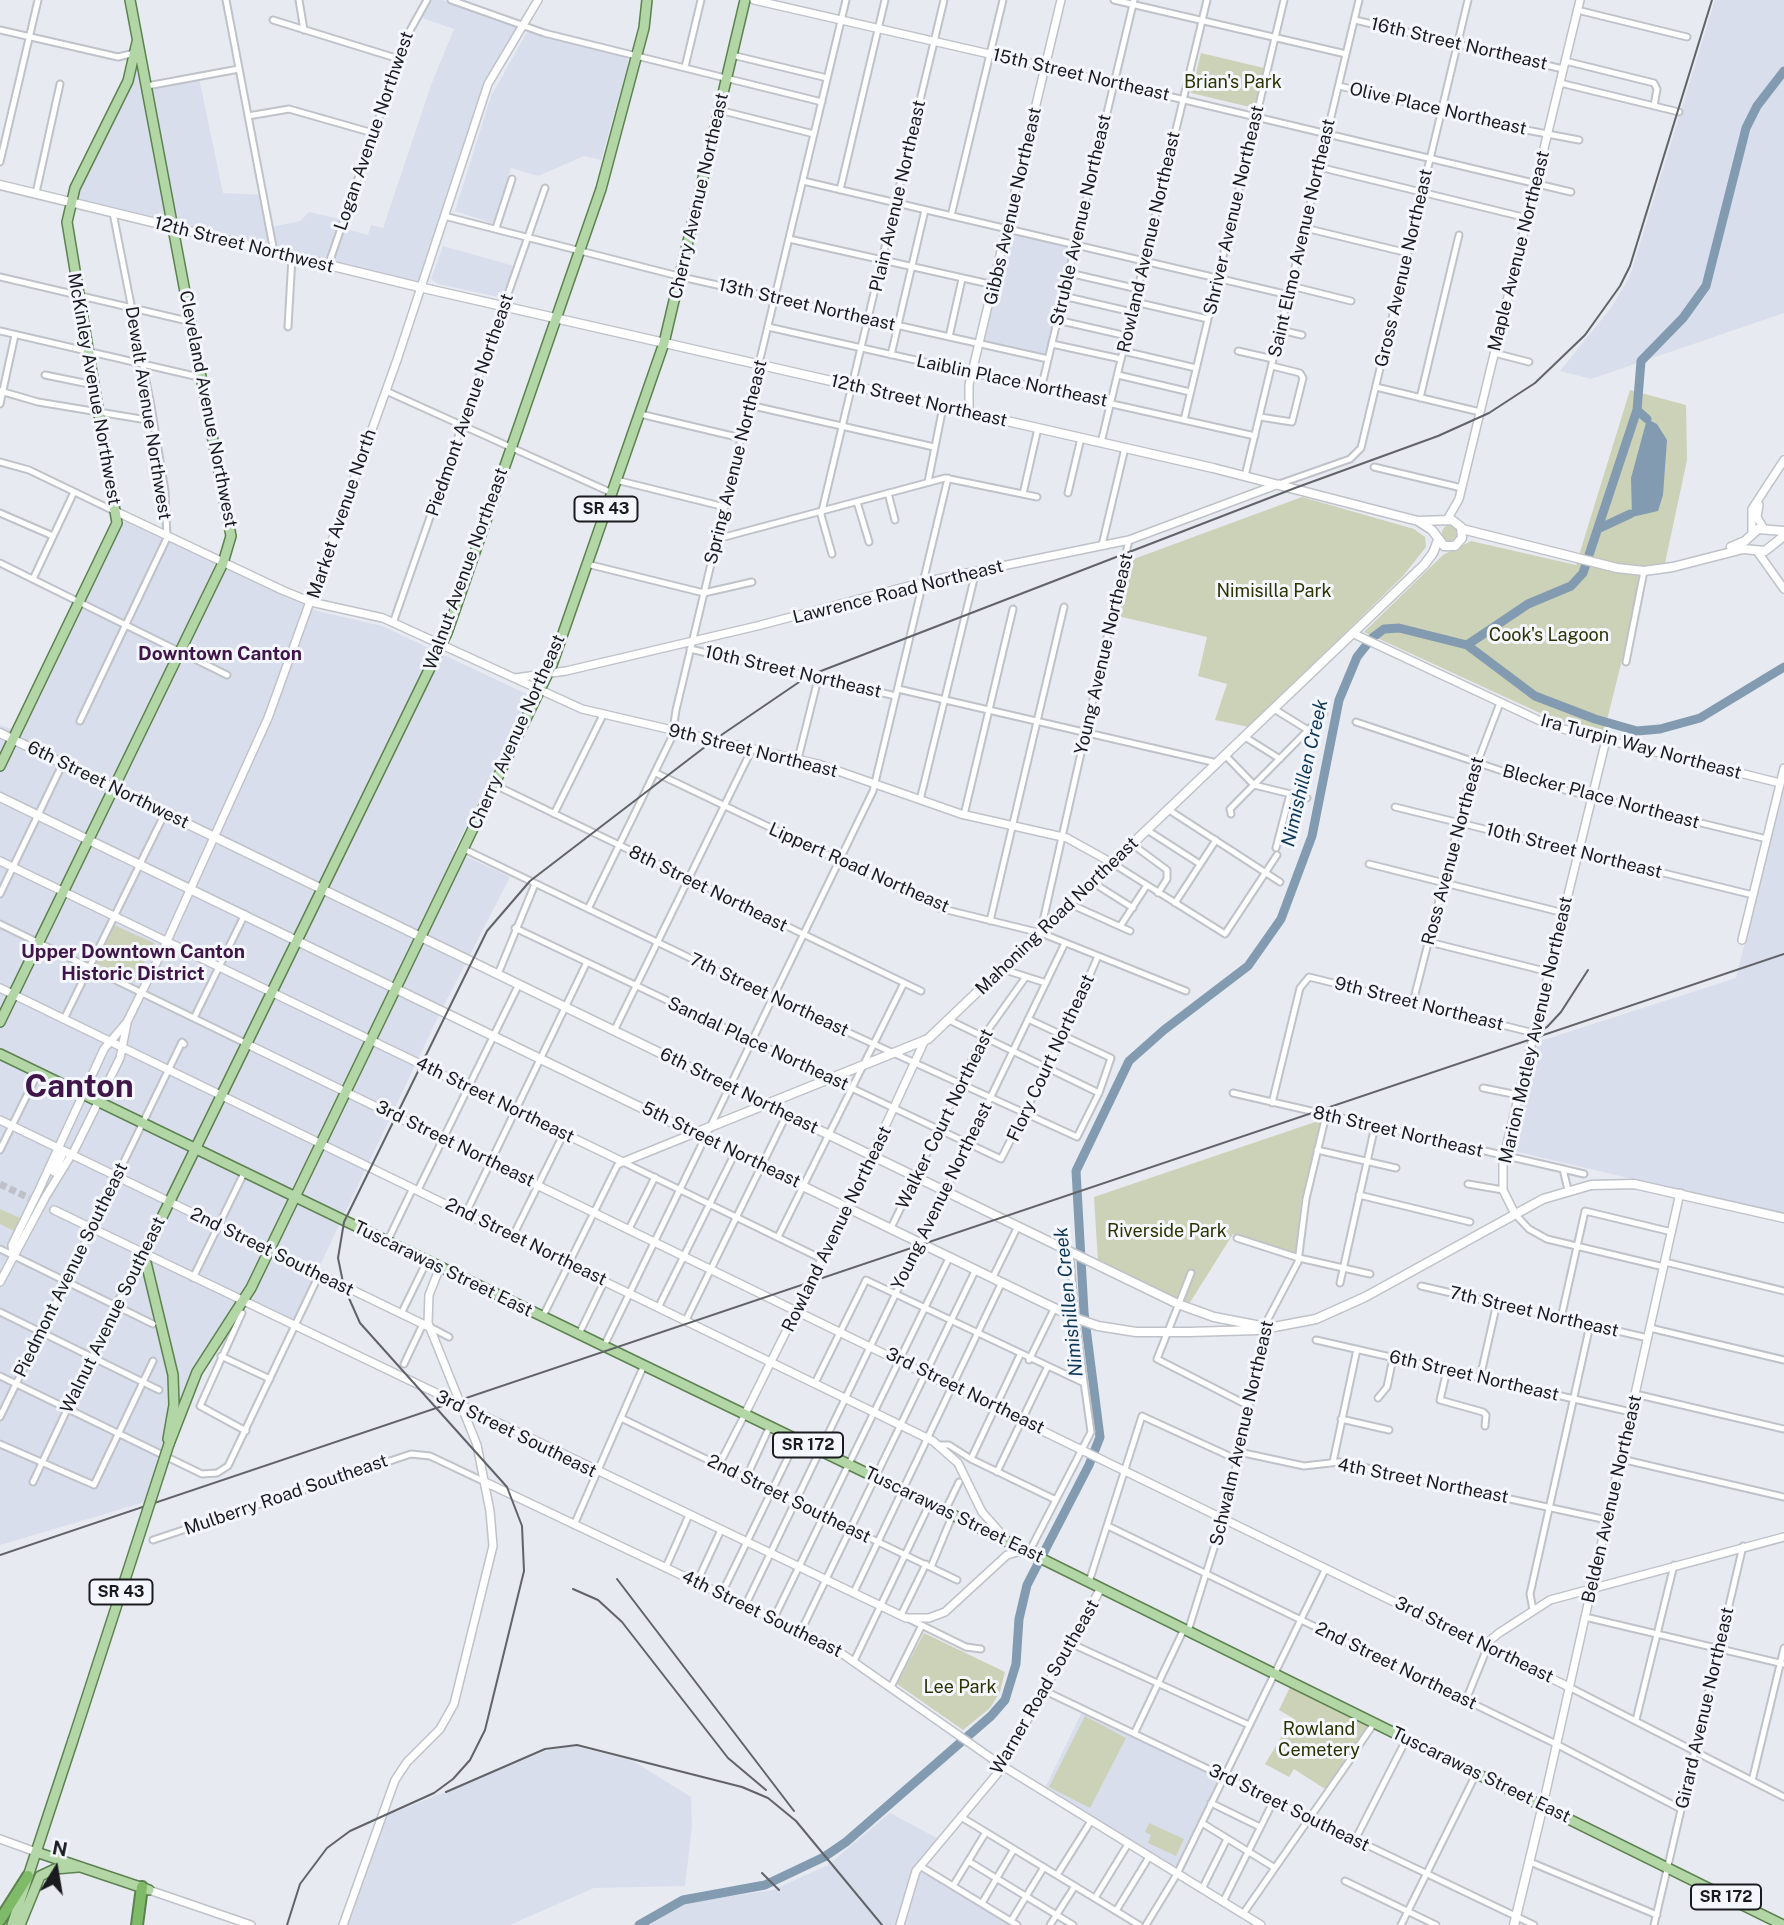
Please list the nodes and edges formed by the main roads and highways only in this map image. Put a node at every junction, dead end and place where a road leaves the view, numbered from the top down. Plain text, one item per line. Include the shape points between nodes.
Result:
1 (130, 0) edge
2 (647, 0) edge
3 (745, 0) edge
4 (137, 42) junction
5 (0, 187) edge
6 (70, 203) junction
7 (173, 228) junction
8 (419, 287) joint
9 (557, 319) junction
10 (664, 343) junction
11 (1381, 509) junction
12 (1418, 521) junction
13 (1445, 521) junction
14 (1460, 526) junction
15 (1765, 529) junction
16 (1784, 533) edge
17 (1751, 534) junction
18 (1484, 535) junction
19 (1437, 538) junction
20 (1462, 540) junction
21 (1771, 546) junction
22 (1447, 547) junction
23 (1756, 550) junction
24 (1719, 553) junction
25 (1424, 565) junction
26 (1406, 582) junction
27 (0, 733) edge
28 (13, 739) junction
29 (0, 766) edge
30 (114, 788) junction
31 (0, 797) edge
32 (217, 838) joint
33 (89, 840) junction
34 (321, 889) junction
35 (421, 937) junction
36 (295, 939) junction
37 (396, 988) junction
38 (0, 1023) edge
39 (0, 1054) edge
40 (767, 1105) junction
41 (695, 1133) junction
42 (193, 1148) junction
43 (294, 1197) junction
44 (1784, 1218) edge
45 (1266, 1327) junction
46 (169, 1444) junction
47 (1543, 1805) junction
48 (1568, 1817) junction
49 (1538, 1829) junction
50 (36, 1852) junction
51 (81, 1867) junction
52 (28, 1876) junction
53 (145, 1888) junction
54 (0, 1920) edge
55 (1515, 1922) edge
56 (12, 1925) edge
57 (20, 1925) edge
58 (137, 1925) edge
59 (144, 1925) edge
60 (1783, 1925) edge

1 - 4 main road, Cleveland Avenue Northwest
2 - 9 main road, Walnut Avenue Northeast via 609,161
3 - 10 main road, Cherry Avenue Northeast / SR 43
4 - 6 main road, McKinley Avenue Northwest via 132,70
4 - 7 main road, Cleveland Avenue Northwest
5 - 6 main road, 12th Street Northwest
5 - 6 main road, 12th Street Northwest via 55,204
6 - 7 main road, 12th Street Northwest
6 - 28 main road, McKinley Avenue Northwest via 68,238 117,512 114,530
7 - 8 main road, 12th Street Northwest
7 - 30 main road, Cleveland Avenue Northwest via 231,526 230,544
8 - 9 main road, 12th Street Northeast
9 - 10 main road, 12th Street Northeast
9 - 34 main road, Walnut Avenue Northeast via 442,645
10 - 11 main road, 12th Street Northeast
10 - 35 main road, Cherry Avenue Northeast / SR 43 via 547,674
11 - 12 main road, 12th Street Northeast
11 - 26 main road via 1431,537 1429,551
12 - 13 main road, 12th Street Northeast
12 - 19 main road, 12th Street Northeast
13 - 14 main road
13 - 19 main road
14 - 18 main road
14 - 20 main road
15 - 16 main road
15 - 17 main road
15 - 21 main road via 1772,536
16 - 21 main road
17 - 23 main road via 1750,544
17 - 24 main road
18 - 20 main road
18 - 24 main road via 1644,571 1673,568
19 - 22 main road
19 - 25 main road, Mahoning Road Northeast
20 - 22 main road
21 - 23 main road
22 - 25 main road, Mahoning Road Northeast
23 - 24 main road
25 - 26 main road, Mahoning Road Northeast
26 - 40 main road, Mahoning Road Northeast via 1356,636 925,1042
27 - 28 main road, 6th Street Northwest
28 - 29 main road, McKinley Avenue Northwest
28 - 30 main road, 6th Street Northwest
30 - 32 main road, 6th Street Northwest
30 - 33 main road, Cleveland Avenue Northwest
31 - 33 main road, 5th Street Northeast
32 - 34 main road, 6th Street Northeast
33 - 36 main road, 5th Street Northeast
33 - 38 main road, Cleveland Avenue Northwest
34 - 35 main road, 6th Street Northeast
34 - 36 main road, Walnut Avenue Northeast
35 - 37 main road, Cherry Avenue Northeast / SR 43
35 - 40 main road, 6th Street Northeast
36 - 37 main road, 5th Street Northeast
36 - 42 main road, Walnut Avenue Northeast
37 - 41 main road, 5th Street Northeast
37 - 43 main road, Cherry Avenue Northeast / SR 43
39 - 42 main road, Tuscarawas Street East / SR 172
40 - 41 main road, Mahoning Road Northeast
40 - 45 main road, 6th Street Northeast via 1178,1304
41 - 45 main road, 5th Street Northeast via 1077,1319 1136,1332
42 - 43 main road, Tuscarawas Street East / SR 172
42 - 46 main road, Walnut Avenue Southeast / SR 43 via 144,1254 173,1375
43 - 46 main road, SR 43 via 243,1302 206,1356
43 - 47 main road, Tuscarawas Street East / SR 172
44 - 45 main road via 1622,1183 1568,1190 1336,1311
46 - 50 main road, SR 43, bridge
47 - 48 main road, Tuscarawas Street East / SR 172
47 - 49 main road
48 - 49 main road via 1549,1817
48 - 60 main road, Tuscarawas Street East / SR 172
49 - 55 main road
50 - 51 main road
50 - 52 main road, SR 43
51 - 53 main road
51 - 57 main road via 55,1869 40,1876
52 - 54 highway
52 - 56 main road, SR 43
53 - 58 highway
53 - 59 highway

